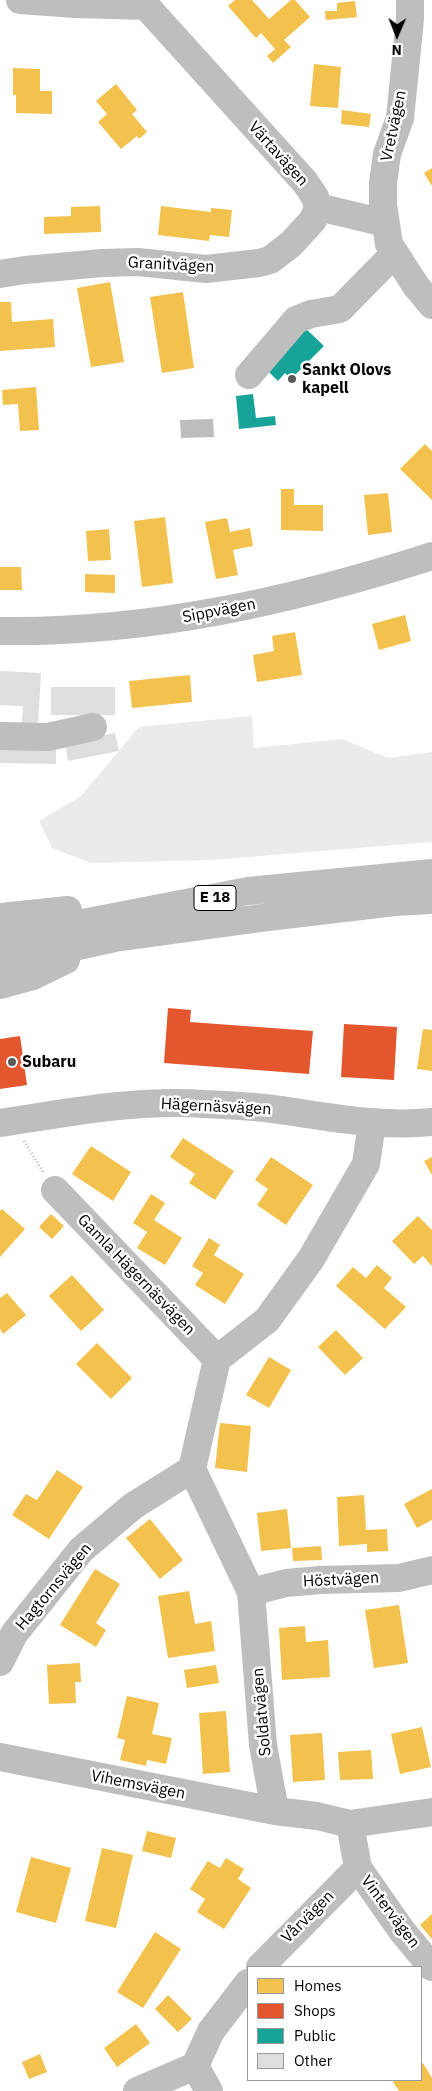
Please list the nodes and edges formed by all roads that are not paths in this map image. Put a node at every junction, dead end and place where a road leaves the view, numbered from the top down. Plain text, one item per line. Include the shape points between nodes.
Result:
1 (20, 0) edge
2 (410, 0) edge
3 (146, 3) edge
4 (318, 207) junction
5 (386, 223) junction
6 (395, 253) junction
7 (0, 274) edge
8 (432, 305) edge
9 (249, 374) dead end
10 (432, 556) edge
11 (0, 631) edge
12 (93, 727) dead end
13 (0, 736) edge
14 (432, 873) edge
15 (248, 891) junction
16 (432, 900) edge
17 (0, 917) edge
18 (115, 938) junction
19 (0, 939) edge
20 (0, 963) edge
21 (0, 984) edge
22 (7, 1122) edge
23 (432, 1122) edge
24 (372, 1124) junction
25 (55, 1190) road end
26 (217, 1359) junction
27 (192, 1469) junction
28 (432, 1570) edge
29 (251, 1592) junction
30 (0, 1662) edge
31 (0, 1757) edge
32 (276, 1811) junction
33 (432, 1812) edge
34 (350, 1824) junction
35 (358, 1868) junction
36 (261, 1966) edge
37 (432, 1966) edge
38 (247, 1984) edge
39 (195, 2066) junction
40 (136, 2091) edge
41 (209, 2091) edge

1 - 3 main road via 75,4
2 - 5 main road, Vretvägen via 400,118 387,154 383,184
3 - 4 main road, Värtavägen via 304,182
4 - 5 main road
4 - 7 main road, Granitvägen via 313,220 290,244 270,260 258,263 206,269 102,262
5 - 6 main road via 389,244
6 - 8 main road
6 - 9 main road via 340,309 296,320
10 - 11 main road, Sippvägen via 306,592 219,612 102,629
12 - 13 main road via 48,737
14 - 15 main road, E 18
15 - 17 main road
15 - 19 main road, E 18
16 - 18 main road, E 18 via 260,918
18 - 20 main road, E 18
18 - 21 main road via 33,976
22 - 24 main road, Hägernäsvägen via 124,1105 202,1103 263,1108
23 - 24 main road, Hägernäsvägen
24 - 26 main road via 366,1164 311,1259 267,1320
25 - 26 main road, Gamla Hägernäsvägen
26 - 27 main road
27 - 29 main road, Soldatvägen
27 - 30 main road, Hagtornsvägen via 133,1506 81,1550 14,1634
28 - 29 main road, Höstvägen via 399,1578 286,1583
29 - 32 main road, Soldatvägen via 264,1745
31 - 32 main road, Vihemsvägen
32 - 34 main road
33 - 34 main road
34 - 35 main road, Vintervägen
35 - 36 main road, Vårvägen
35 - 37 main road, Vintervägen via 402,1931
38 - 39 main road via 211,2031
39 - 40 main road
39 - 41 main road

